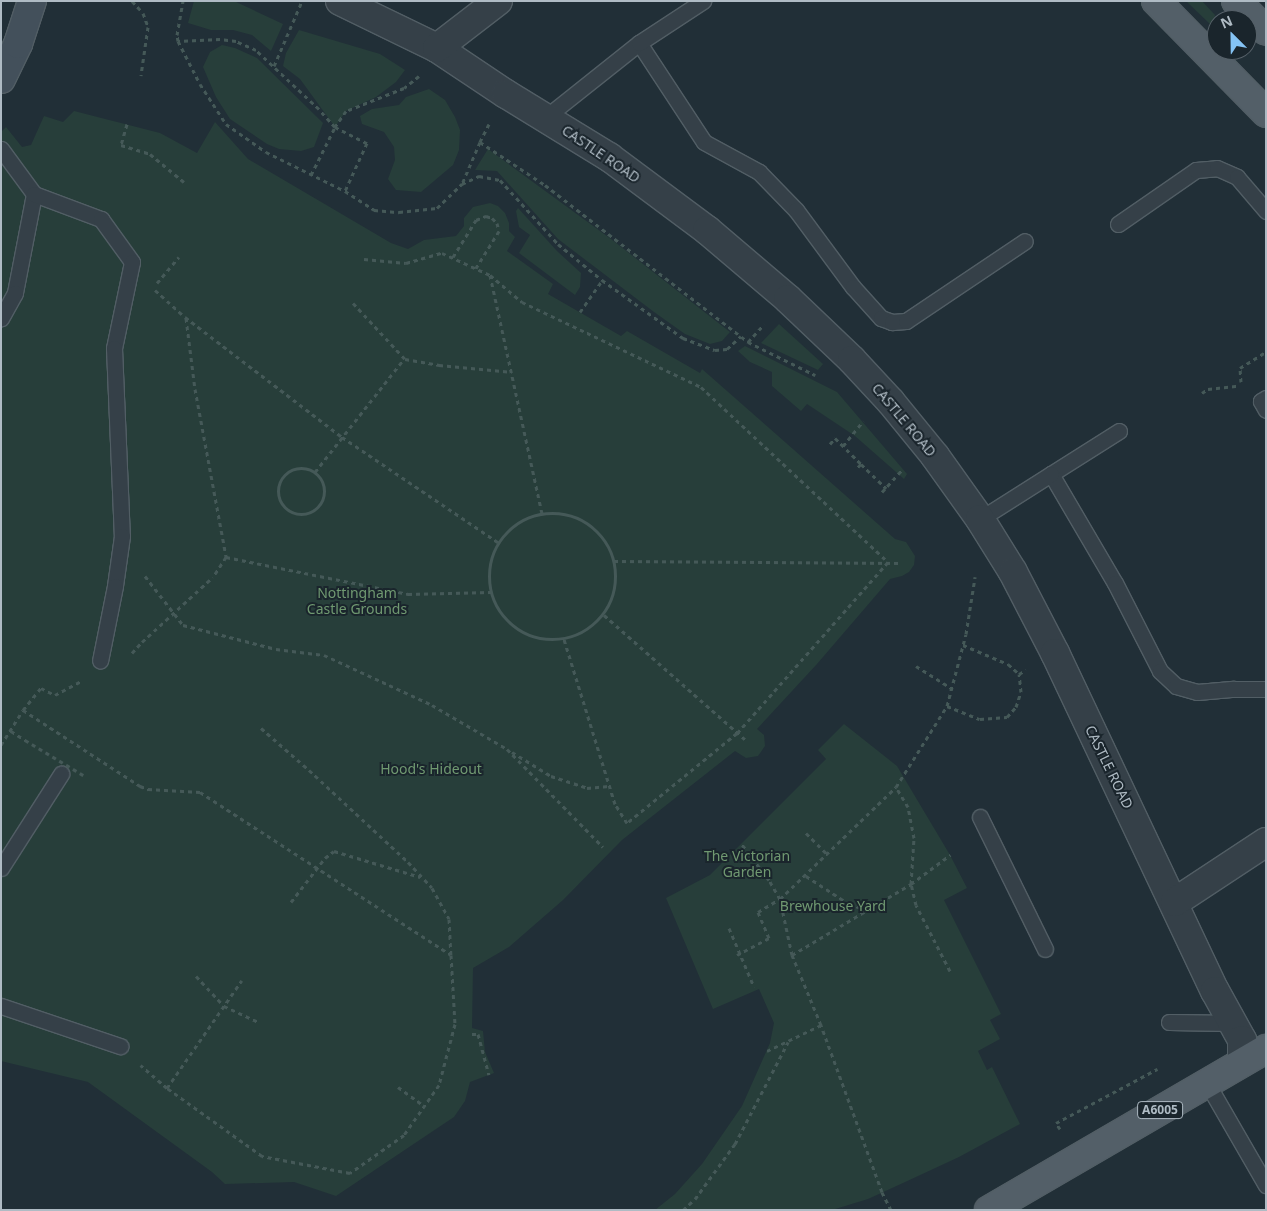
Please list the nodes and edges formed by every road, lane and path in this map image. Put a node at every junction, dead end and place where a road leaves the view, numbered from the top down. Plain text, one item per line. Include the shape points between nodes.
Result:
1 (32, 1) edge
2 (132, 1) edge
3 (183, 1) edge
4 (302, 1) edge
5 (340, 1) edge
6 (498, 1) edge
7 (703, 1) edge
8 (1156, 1) edge
9 (1236, 1) edge
10 (1266, 32) edge
11 (178, 42) junction
12 (639, 43) junction
13 (436, 48) junction
14 (274, 66) junction
15 (141, 75) dead end
16 (1, 79) edge
17 (404, 88) dead end
18 (506, 94) junction
19 (539, 113) junction
20 (1266, 113) edge
21 (128, 124) dead end
22 (335, 127) junction
23 (480, 142) junction
24 (1, 149) edge
25 (311, 175) junction
26 (184, 182) dead end
27 (462, 184) junction
28 (345, 191) junction
29 (34, 194) junction
30 (1266, 210) edge
31 (1118, 224) dead end
32 (1025, 241) dead end
33 (453, 257) junction
34 (364, 259) dead end
35 (476, 268) junction
36 (490, 275) junction
37 (602, 280) junction
38 (154, 288) dead end
39 (353, 303) dead end
40 (580, 312) dead end
41 (185, 317) junction
42 (1, 318) edge
43 (741, 336) junction
44 (1266, 352) edge
45 (404, 359) junction
46 (512, 372) junction
47 (822, 378) dead end
48 (1202, 393) dead end
49 (1266, 398) edge
50 (1266, 410) edge
51 (868, 416) dead end
52 (1119, 431) dead end
53 (342, 437) junction
54 (830, 444) dead end
55 (843, 446) junction
56 (861, 464) junction
57 (908, 464) dead end
58 (856, 468) dead end
59 (315, 472) junction
60 (1051, 474) junction
61 (886, 488) junction
62 (882, 492) dead end
63 (542, 513) junction
64 (980, 519) junction
65 (122, 536) junction
66 (499, 543) junction
67 (226, 557) junction
68 (614, 561) junction
69 (888, 562) junction
70 (900, 563) dead end
71 (974, 570) dead end
72 (491, 592) junction
73 (604, 615) junction
74 (564, 638) junction
75 (142, 642) dead end
76 (963, 645) junction
77 (1055, 653) junction
78 (100, 661) dead end
79 (916, 666) dead end
80 (1018, 674) junction
81 (41, 688) dead end
82 (951, 688) junction
83 (1266, 690) edge
84 (947, 706) junction
85 (23, 710) junction
86 (261, 728) dead end
87 (11, 731) junction
88 (737, 732) junction
89 (748, 741) dead end
90 (1, 746) edge
91 (507, 749) junction
92 (61, 774) dead end
93 (83, 775) dead end
94 (609, 786) junction
95 (896, 787) junction
96 (980, 817) dead end
97 (806, 832) dead end
98 (1266, 842) edge
99 (741, 843) dead end
100 (603, 847) dead end
101 (828, 855) junction
102 (950, 855) dead end
103 (1, 868) edge
104 (317, 870) junction
105 (806, 876) junction
106 (421, 877) junction
107 (911, 884) junction
108 (780, 899) junction
109 (291, 902) dead end
110 (1175, 902) junction
111 (865, 910) junction
112 (729, 928) dead end
113 (1045, 949) dead end
114 (738, 955) junction
115 (792, 955) junction
116 (451, 956) junction
117 (950, 971) dead end
118 (196, 976) dead end
119 (242, 980) dead end
120 (754, 987) dead end
121 (1, 1006) edge
122 (224, 1006) junction
123 (258, 1022) dead end
124 (1169, 1022) dead end
125 (822, 1025) junction
126 (472, 1034) dead end
127 (788, 1042) junction
128 (1249, 1045) edge
129 (120, 1046) joint
130 (767, 1051) dead end
131 (489, 1075) dead end
132 (1207, 1083) junction
133 (398, 1087) dead end
134 (167, 1088) junction
135 (424, 1106) junction
136 (1266, 1185) edge
137 (683, 1210) edge
138 (891, 1210) edge
139 (989, 1210) edge

1 - 16 street via 18,44
2 - 15 path via 143,13 148,27
3 - 11 path
4 - 14 path
5 - 13 street, CASTLE ROAD
6 - 13 street
7 - 12 lane
8 - 20 main road
9 - 10 main road
11 - 14 path via 220,38 236,40 256,50
11 - 25 path via 226,124 266,152
12 - 19 lane
12 - 32 lane via 704,142 759,172 796,210 853,288 881,318 892,322 906,321
13 - 18 street, CASTLE ROAD
14 - 22 path
17 - 22 path via 346,111
18 - 19 street, CASTLE ROAD
18 - 23 path
19 - 64 street, CASTLE ROAD via 609,157 679,209 788,298 891,402
21 - 26 path via 121,145 150,154
22 - 25 path
22 - 28 path via 367,144
23 - 27 path
23 - 43 path via 545,185
24 - 29 lane
25 - 28 path
27 - 28 path via 437,208 417,212 374,210
27 - 37 path via 479,176 500,180 558,244
29 - 42 lane via 14,293
29 - 65 lane via 101,219 132,262 114,348
30 - 31 lane via 1237,177 1217,168 1196,170
33 - 34 path via 442,253 406,263
33 - 35 path
33 - 35 path via 476,220 486,216 492,218 499,231
35 - 36 path
36 - 46 path
36 - 69 path via 522,302 701,387
37 - 40 path
37 - 43 path via 682,338 714,350 727,349
38 - 41 path
39 - 45 path
41 - 53 path
41 - 67 path
43 - 47 path
44 - 48 path via 1240,368 1241,385
45 - 46 path
45 - 53 path
46 - 63 path
49 - 50 lane via 1261,401
51 - 55 path
52 - 60 lane
53 - 59 path
53 - 66 path
54 - 55 path via 835,438
55 - 56 path
56 - 58 path
56 - 61 path
57 - 61 path
59 - 59 path via 301,467 289,471 279,483 278,497 290,512 307,514 321,504 324,491
60 - 64 lane
60 - 83 lane via 1115,583 1160,671 1168,680 1197,692
61 - 62 path
63 - 66 path via 524,519 506,532
63 - 68 path via 570,515 594,528 609,546
64 - 77 street, CASTLE ROAD via 1013,572
65 - 78 lane
65 - 91 path via 149,583 183,625 276,649 324,655 432,705
66 - 72 path via 491,559
67 - 72 path via 408,594
67 - 75 path, bridge via 213,577
68 - 69 path
68 - 73 path via 613,596
69 - 70 path
69 - 88 path
71 - 76 path
72 - 74 path via 506,620 521,631 544,639
73 - 74 path via 581,633
73 - 88 path
74 - 94 path
76 - 80 path via 1008,664
76 - 82 path
77 - 80 path
77 - 110 street, CASTLE ROAD
79 - 82 path
80 - 84 path via 1021,692 1016,707 1006,717 980,719
81 - 85 path
82 - 84 path
84 - 95 path
85 - 87 path
85 - 104 path via 148,790 200,792
86 - 106 path
87 - 90 path
87 - 93 path, bridge
88 - 89 path
88 - 94 path via 627,823
91 - 94 path via 551,776 587,788
91 - 100 path
92 - 103 lane
95 - 101 path
95 - 107 path via 908,807 914,838
96 - 113 lane
97 - 101 path
98 - 110 street
99 - 108 path
101 - 105 path
102 - 107 path
104 - 106 path via 334,851
104 - 109 path
104 - 116 path
105 - 108 path
105 - 111 path via 849,904
106 - 116 path via 432,888 449,919
107 - 111 path
107 - 117 path via 916,905
108 - 114 path via 758,912 769,938
108 - 115 path
110 - 128 street, CASTLE ROAD via 1216,991
111 - 115 path
112 - 114 path
114 - 120 path
115 - 125 path
116 - 135 path via 455,1024 439,1085
118 - 122 path
119 - 122 path
121 - 129 lane
122 - 123 path
122 - 134 path
124 - 128 lane
125 - 127 path
125 - 138 path
126 - 131 path via 478,1034
127 - 130 path
127 - 137 path via 736,1144
128 - 132 main road, A6005
129 - 134 path
132 - 136 lane
132 - 139 main road, A6005
133 - 135 path
134 - 135 path via 262,1156 350,1173 404,1135

